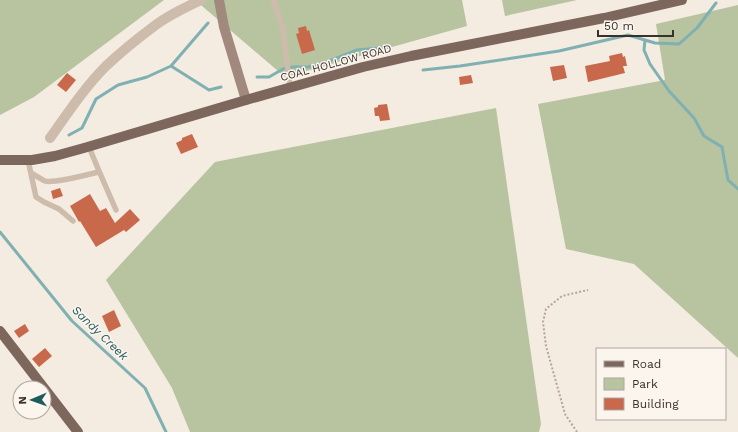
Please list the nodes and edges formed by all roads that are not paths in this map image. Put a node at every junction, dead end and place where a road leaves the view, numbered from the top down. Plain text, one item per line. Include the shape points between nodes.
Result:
1 (201, 0) edge
2 (219, 0) edge
3 (273, 0) edge
4 (682, 0) edge
5 (290, 87) junction
6 (246, 100) junction
7 (50, 138) dead end
8 (89, 147) junction
9 (0, 160) edge
10 (28, 160) junction
11 (99, 172) junction
12 (31, 173) junction
13 (116, 210) dead end
14 (73, 221) dead end
15 (0, 331) edge
16 (38, 380) edge
17 (52, 398) edge
18 (78, 432) edge

1 - 7 street via 153,26 106,67 78,99
2 - 6 street via 224,27
3 - 5 lane via 283,29
4 - 5 main road, COAL HOLLOW ROAD via 411,56
5 - 6 main road, COAL HOLLOW ROAD
6 - 8 main road, COAL HOLLOW ROAD
8 - 10 main road, COAL HOLLOW ROAD
8 - 11 lane
9 - 10 main road, COAL HOLLOW ROAD
10 - 12 lane
11 - 12 lane via 56,181 45,181
11 - 13 lane
12 - 14 lane via 36,197 59,209
15 - 16 main road
17 - 18 main road

